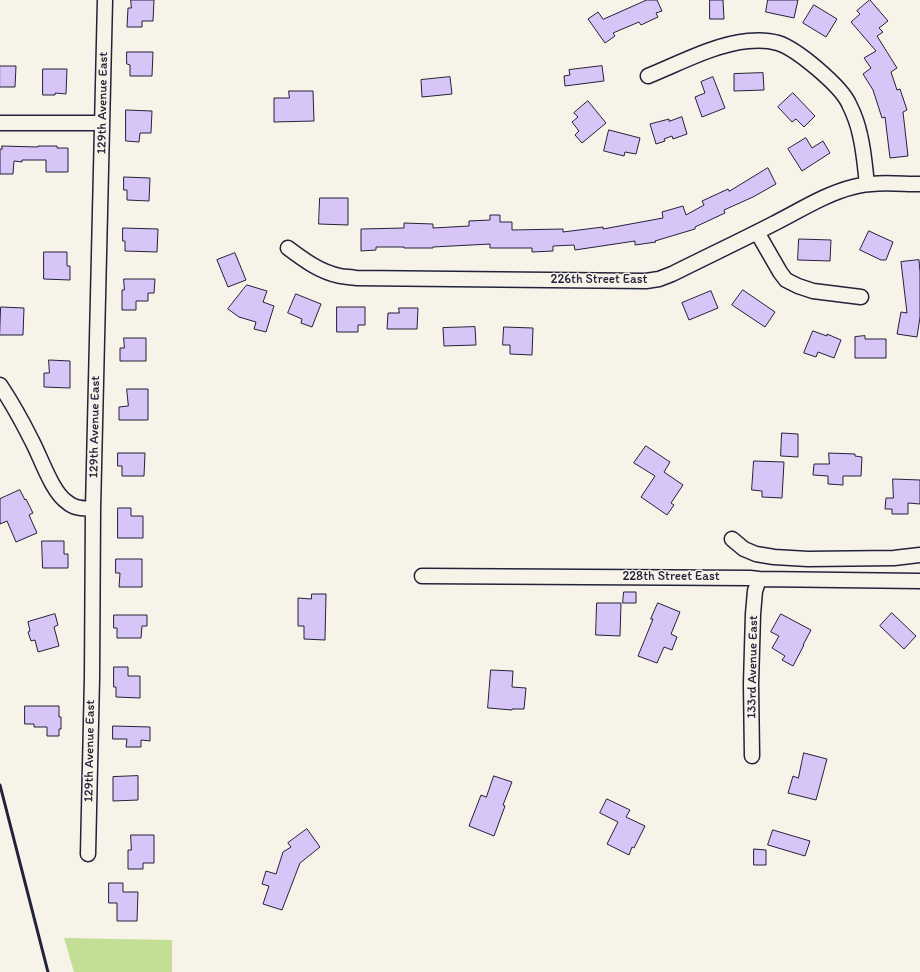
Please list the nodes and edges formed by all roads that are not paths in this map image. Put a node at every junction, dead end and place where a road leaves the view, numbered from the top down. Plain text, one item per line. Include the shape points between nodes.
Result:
1 (105, 0) edge
2 (648, 76) dead end
3 (0, 123) edge
4 (102, 123) junction
5 (867, 184) junction
6 (920, 184) edge
7 (757, 232) junction
8 (288, 248) dead end
9 (862, 297) dead end
10 (0, 385) edge
11 (93, 509) junction
12 (732, 539) dead end
13 (920, 555) edge
14 (422, 576) dead end
15 (759, 579) junction
16 (920, 581) edge
17 (752, 756) dead end
18 (88, 854) dead end

1 - 4 street, 129th Avenue East
2 - 5 street via 734,43 757,40 779,44 819,70 842,92 855,117
3 - 4 street
4 - 11 street, 129th Avenue East
5 - 6 street, 226th Street East
5 - 7 street, 226th Street East via 838,192
7 - 8 street, 226th Street East via 672,274 646,281 356,278 327,272
7 - 9 street via 786,280 813,291
10 - 11 street via 17,411 60,496 77,508
11 - 18 street, 129th Avenue East
12 - 13 street via 744,549 774,557 886,558
14 - 15 street, 228th Street East
15 - 16 street, 228th Street East
15 - 17 street, 133rd Avenue East via 753,614

